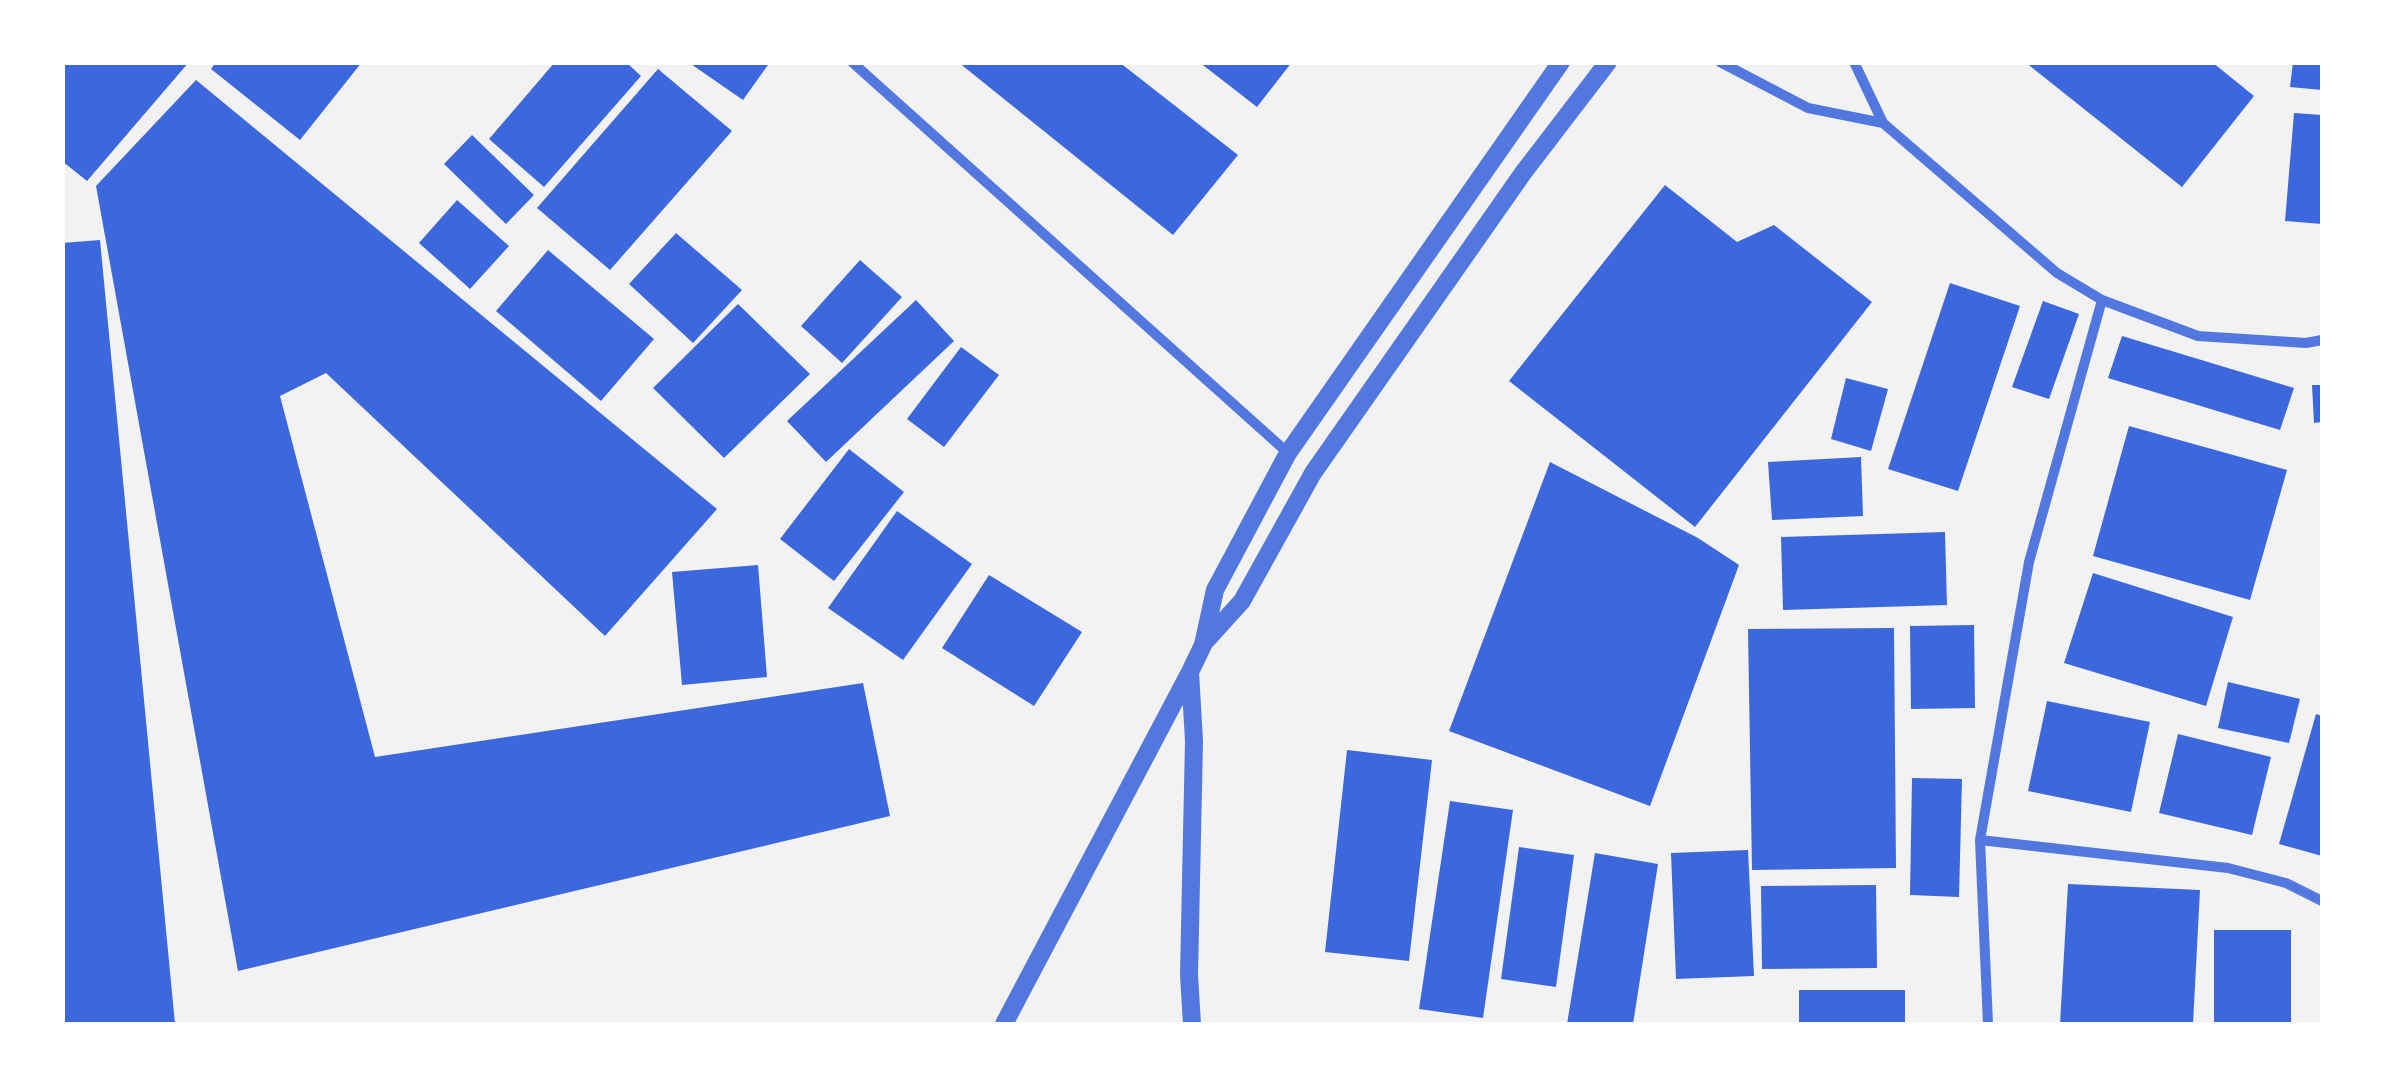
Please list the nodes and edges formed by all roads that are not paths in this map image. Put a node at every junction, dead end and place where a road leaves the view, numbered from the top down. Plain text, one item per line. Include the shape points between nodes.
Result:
1 (852, 62) edge
2 (1561, 62) edge
3 (1608, 62) edge
4 (1720, 62) edge
5 (1854, 62) edge
6 (1882, 123) junction
7 (2102, 300) junction
8 (2322, 340) edge
9 (1288, 453) junction
10 (1202, 645) junction
11 (1190, 672) junction
12 (1980, 840) junction
13 (2322, 900) edge
14 (1004, 1024) edge
15 (1192, 1024) edge
16 (1988, 1024) edge

1 - 9 street
2 - 9 street
3 - 10 street via 1313,473 1242,601
4 - 6 street via 1808,108
5 - 6 street
6 - 7 street via 2056,273
7 - 8 street via 2198,336
7 - 12 street via 2030,562
9 - 10 street via 1215,590
10 - 11 street
11 - 14 street
11 - 15 street
12 - 13 street via 2228,868 2286,882
12 - 16 street

